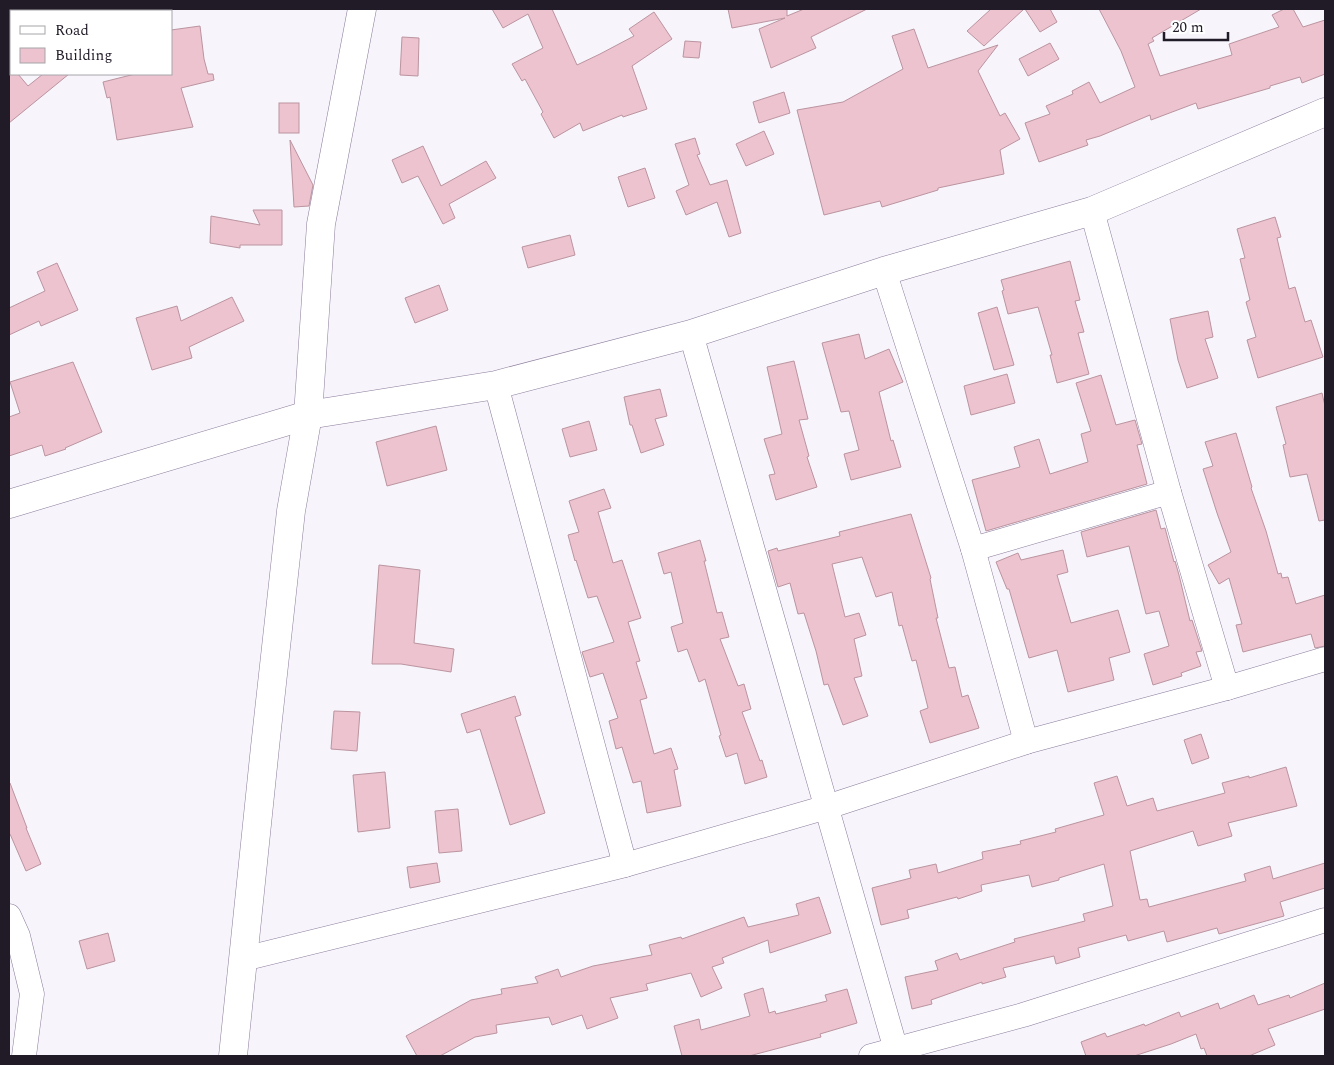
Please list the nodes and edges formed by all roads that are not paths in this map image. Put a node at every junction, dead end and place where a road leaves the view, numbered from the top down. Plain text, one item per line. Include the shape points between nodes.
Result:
1 (362, 9) edge
2 (1325, 112) edge
3 (1092, 211) junction
4 (884, 271) junction
5 (691, 334) junction
6 (496, 385) junction
7 (308, 415) junction
8 (1169, 492) junction
9 (9, 504) edge
10 (973, 549) junction
11 (1325, 660) edge
12 (1227, 688) junction
13 (1026, 742) junction
14 (827, 807) junction
15 (625, 865) junction
16 (9, 916) edge
17 (1325, 920) edge
18 (243, 959) junction
19 (896, 1050) junction
20 (24, 1056) edge
21 (233, 1056) edge
22 (871, 1056) edge

1 - 7 street via 321,224
2 - 3 street
3 - 4 street
3 - 8 street
4 - 5 street
4 - 10 street
5 - 6 street
5 - 14 street
6 - 7 street
6 - 15 street
7 - 9 street
7 - 18 street via 291,511
8 - 10 street
8 - 12 street
10 - 13 street
11 - 12 street
12 - 13 street
13 - 14 street
14 - 15 street
14 - 19 street
15 - 18 street
16 - 20 street via 18,936 32,994
17 - 19 street via 1022,1015
18 - 21 street
19 - 22 street

